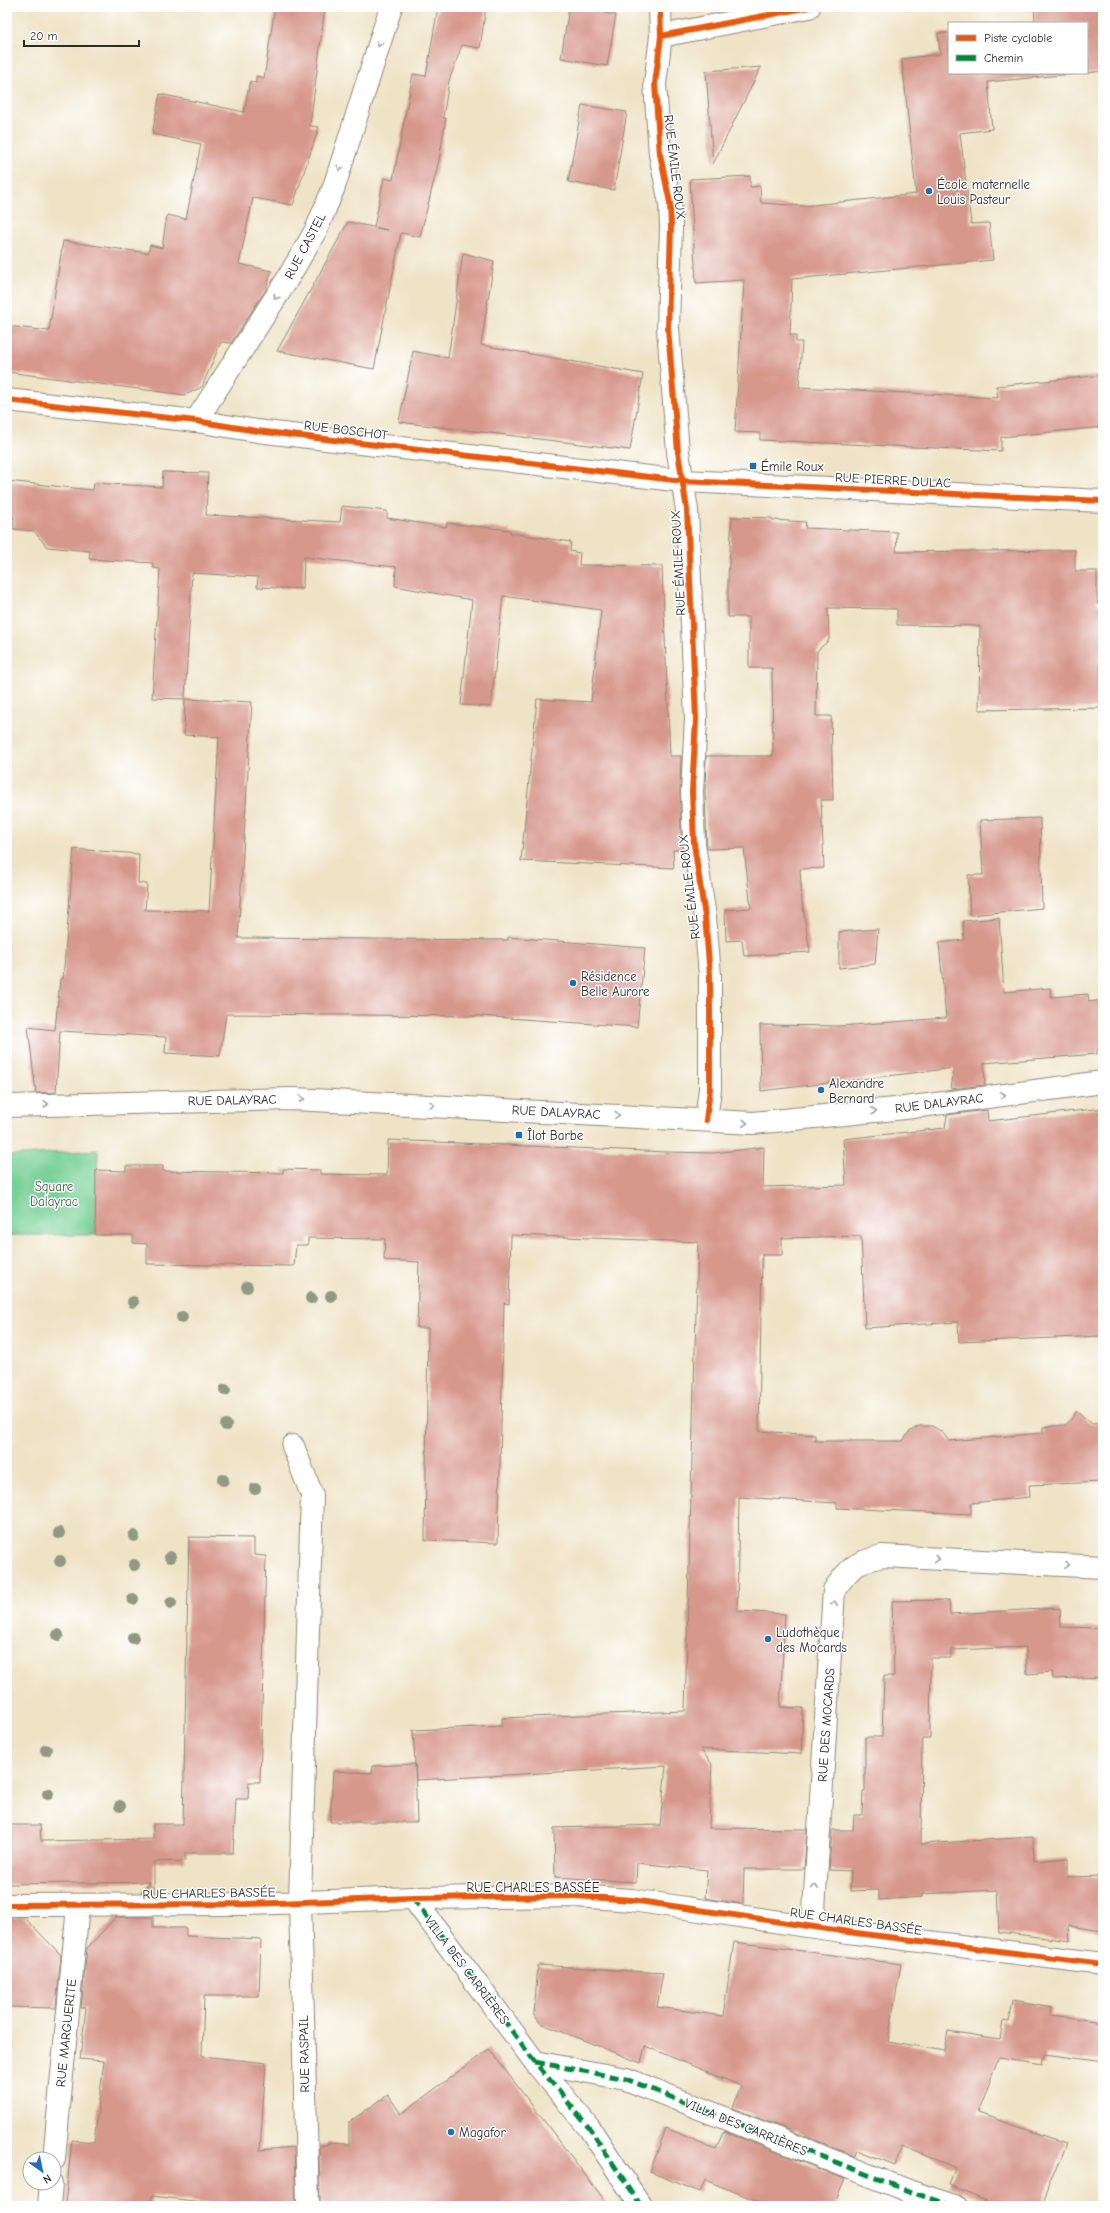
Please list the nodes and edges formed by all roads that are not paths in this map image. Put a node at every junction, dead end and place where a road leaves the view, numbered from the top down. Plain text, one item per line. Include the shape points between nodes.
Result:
1 (391, 7) edge
2 (660, 7) edge
3 (809, 7) edge
4 (661, 36) junction
5 (7, 400) edge
6 (196, 421) junction
7 (683, 481) junction
8 (1103, 501) edge
9 (1103, 1082) edge
10 (7, 1106) edge
11 (706, 1120) junction
12 (293, 1446) dead end
13 (1103, 1567) edge
14 (413, 1898) junction
15 (300, 1901) junction
16 (7, 1905) edge
17 (78, 1906) junction
18 (813, 1926) junction
19 (1103, 1964) edge
20 (535, 2062) junction
21 (55, 2151) edge
22 (50, 2191) edge
23 (49, 2206) edge
24 (308, 2206) edge
25 (642, 2206) edge
26 (954, 2206) edge

1 -> 6 street, RUE CASTEL via 334,187 316,230
2 - 4 street, RUE ÉMILE ROUX
3 - 4 street
4 - 7 street, RUE ÉMILE ROUX via 655,84 660,154 670,203 668,328 678,452
5 - 6 street, RUE BOSCHOT
6 - 7 street, RUE BOSCHOT via 257,431
7 - 8 street, RUE PIERRE DULAC
7 - 11 street, RUE ÉMILE ROUX via 687,510 696,719 692,792 694,844 705,917 710,975 710,1089
11 -> 9 street, RUE DALAYRAC via 753,1123 905,1108
10 -> 11 street, RUE DALAYRAC via 294,1098
12 - 15 street, RUE RASPAIL via 312,1495
18 -> 13 street, RUE DES MOCARDS via 834,1590 846,1573 860,1562 882,1556
14 - 15 street, RUE CHARLES BASSÉE
14 - 18 street, RUE CHARLES BASSÉE via 576,1896 625,1899
14 - 20 street, VILLA DES CARRIÈRES
15 - 17 street, RUE CHARLES BASSÉE
15 - 24 street, RUE RASPAIL
16 - 17 street, RUE CHARLES BASSÉE
17 - 21 street, RUE MARGUERITE
18 - 19 street, RUE CHARLES BASSÉE
20 - 25 street, VILLA DES CARRIÈRES via 590,2128
20 - 26 street, VILLA DES CARRIÈRES via 626,2079 911,2192
22 - 23 street

